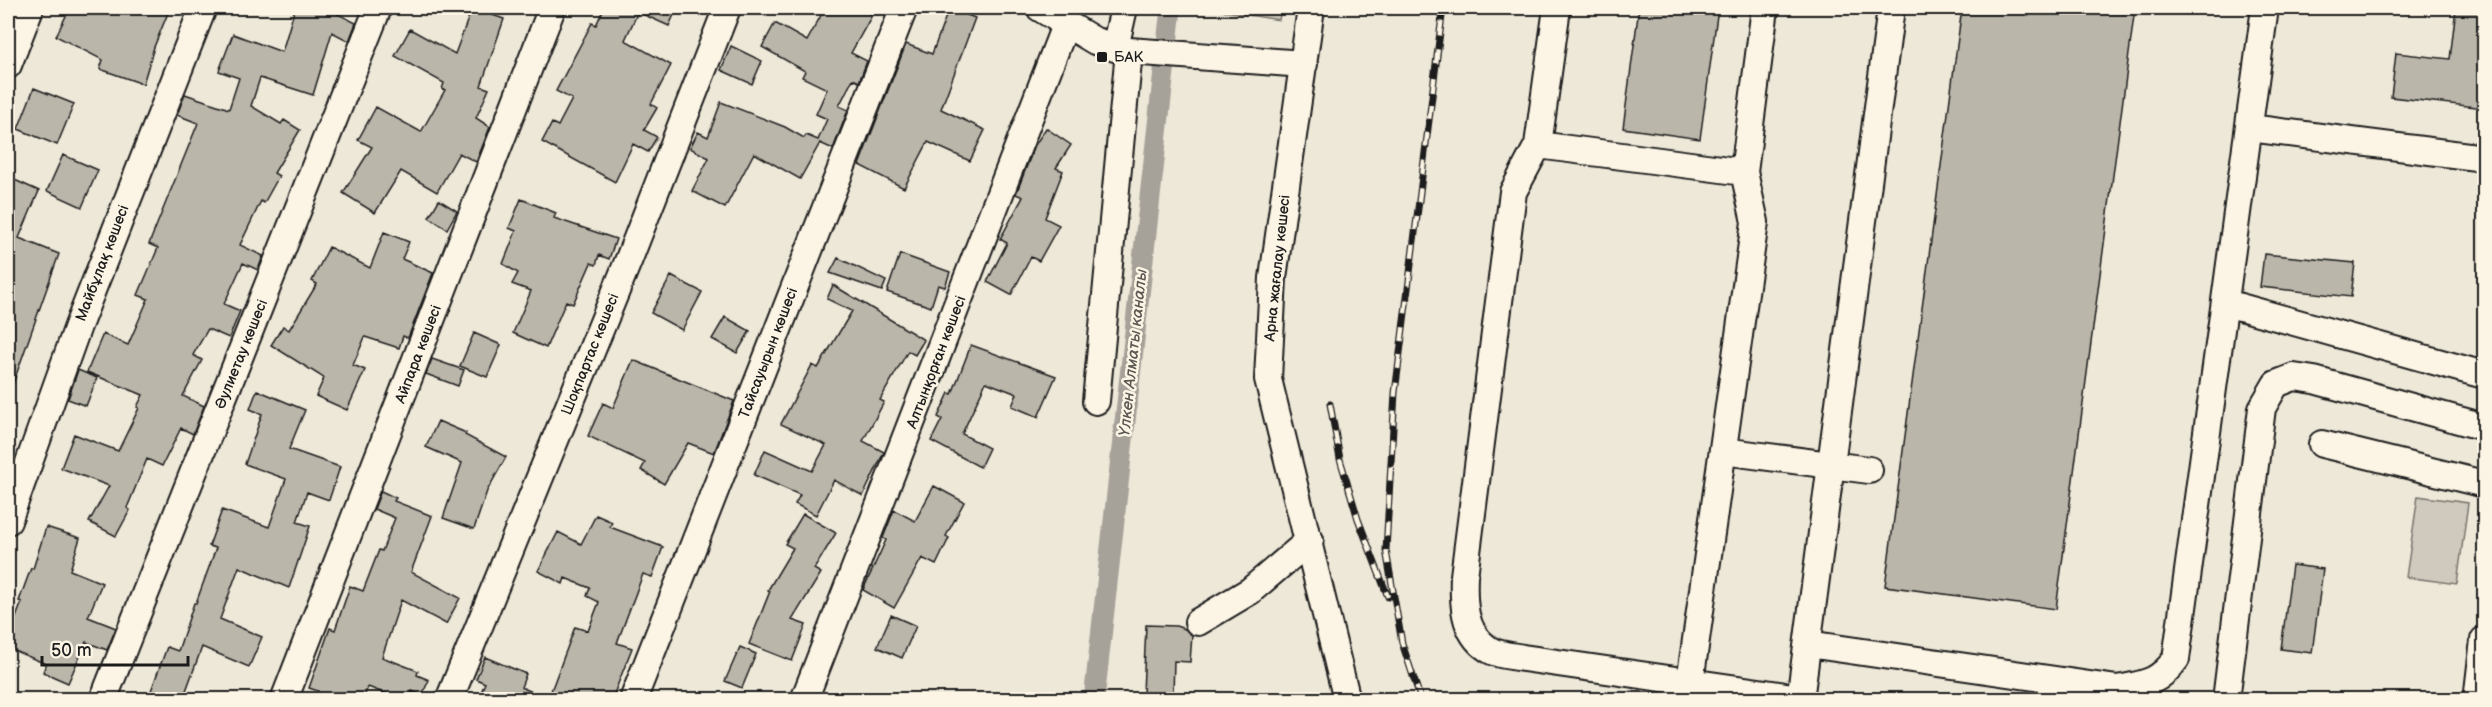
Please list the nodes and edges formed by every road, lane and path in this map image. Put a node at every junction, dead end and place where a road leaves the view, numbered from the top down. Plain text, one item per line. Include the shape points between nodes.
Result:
1 (30, 8) edge
2 (203, 8) edge
3 (378, 8) edge
4 (552, 8) edge
5 (727, 8) edge
6 (904, 8) edge
7 (1040, 8) edge
8 (1124, 8) edge
9 (1311, 8) edge
10 (1557, 8) edge
11 (1765, 8) edge
12 (1891, 8) edge
13 (2265, 8) edge
14 (1066, 23) junction
15 (1122, 50) junction
16 (1304, 64) junction
17 (8, 65) edge
18 (2250, 128) junction
19 (1538, 145) junction
20 (2484, 158) edge
21 (1744, 172) junction
22 (2226, 303) junction
23 (2484, 375) edge
24 (1096, 401) dead end
25 (2484, 427) edge
26 (2322, 444) dead end
27 (1723, 451) junction
28 (1831, 465) junction
29 (1869, 470) dead end
30 (2484, 484) edge
31 (8, 521) edge
32 (1310, 540) junction
33 (1198, 622) dead end
34 (2484, 643) edge
35 (1808, 644) junction
36 (1690, 682) junction
37 (104, 699) edge
38 (284, 699) edge
39 (449, 699) edge
40 (633, 699) edge
41 (804, 699) edge
42 (1347, 699) edge
43 (1800, 699) edge
44 (2226, 699) edge
45 (2477, 699) edge

1 - 17 street
2 - 31 street, Майбұлақ көшесі via 78,326
3 - 37 street, Әулиетау көшесі
4 - 38 street, Айпара көшесі
5 - 39 street, Шоқпартас көшесі
6 - 40 street, Тайсауырын көшесі
7 - 14 street
8 - 15 street
9 - 16 street, Арна жағалау көшесі
10 - 19 street
11 - 21 street
12 - 28 street
13 - 18 street
14 - 15 street via 1095,41
14 - 41 street, Алтынқорған көшесі
15 - 16 street
15 - 24 street
16 - 32 street, Арна жағалау көшесі via 1273,278 1268,379
18 - 20 street
18 - 22 street
19 - 21 street
19 - 36 street via 1513,192 1463,606 1472,631 1487,649 1523,658
21 - 27 street via 1755,222
22 - 23 street
22 - 35 street via 2176,659 2165,674 2147,684 2117,689
25 - 44 street via 2314,380 2294,377 2276,384 2262,408
26 - 30 street
27 - 28 street
27 - 36 street
28 - 29 street
28 - 35 street
32 - 33 street via 1250,591
32 - 42 street, Арна жағалау көшесі
34 - 45 street
35 - 43 street
36 - 43 street

